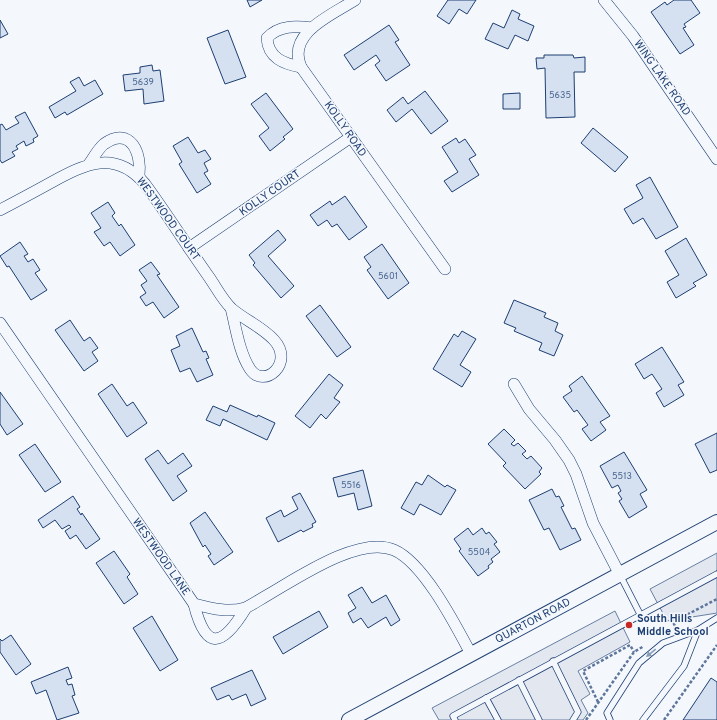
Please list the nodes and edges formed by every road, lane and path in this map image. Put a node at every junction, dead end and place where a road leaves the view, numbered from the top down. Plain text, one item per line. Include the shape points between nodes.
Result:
1 (355, 0) edge
2 (604, 0) edge
3 (312, 28) junction
4 (301, 67) junction
5 (351, 137) junction
6 (716, 155) edge
7 (89, 164) junction
8 (139, 176) junction
9 (0, 210) edge
10 (189, 248) junction
11 (445, 269) dead end
12 (231, 308) junction
13 (0, 323) edge
14 (514, 384) dead end
15 (717, 522) edge
16 (717, 574) edge
17 (620, 575) junction
18 (194, 604) junction
19 (246, 608) junction
20 (641, 616) junction
21 (717, 618) edge
22 (698, 630) junction
23 (717, 645) edge
24 (714, 650) junction
25 (634, 652) dead end
26 (717, 652) edge
27 (471, 654) junction
28 (553, 661) junction
29 (518, 680) junction
30 (486, 698) junction
31 (598, 702) dead end
32 (349, 720) edge
33 (456, 720) edge
34 (498, 720) edge
35 (539, 720) edge
36 (573, 720) edge
37 (610, 720) edge
38 (643, 720) edge
39 (664, 720) edge

1 - 3 street, KOLLY ROAD
2 - 6 street, WING LAKE ROAD via 633,36
3 - 4 street, KOLLY ROAD via 299,46 298,60
3 - 4 street via 282,28 267,38 272,54 280,61
4 - 5 street, KOLLY ROAD
5 - 10 street, KOLLY COURT
5 - 11 street, KOLLY ROAD
7 - 8 street, WESTWOOD COURT via 125,166
7 - 8 street via 103,145 122,138 133,144 136,149 140,166
7 - 9 street, WESTWOOD COURT
8 - 10 street, WESTWOOD COURT
10 - 12 street, WESTWOOD COURT
12 - 12 street, WESTWOOD COURT via 237,334 251,371 265,376 274,373 282,358 275,341
13 - 18 street, WESTWOOD LANE
14 - 17 street via 576,474 593,523
15 - 17 street, QUARTON ROAD
16 - 20 lane
17 - 20 lane
17 - 27 street, QUARTON ROAD
18 - 19 street, WESTWOOD LANE via 219,610
18 - 19 street via 197,618 205,634 216,639 232,629
19 - 27 street, WESTWOOD LANE via 343,554 381,547 394,550 413,564 440,599
20 - 28 lane
21 - 22 lane
22 -> 37 lane via 663,643 638,663 607,713
22 - 38 lane via 684,666
23 - 24 path
24 - 26 path
24 - 39 path
25 - 31 path via 630,645 583,671
27 - 32 street, QUARTON ROAD
28 - 29 lane
28 - 36 lane via 578,712
29 - 30 lane
29 - 35 lane
30 - 33 lane via 453,716
30 - 34 lane

